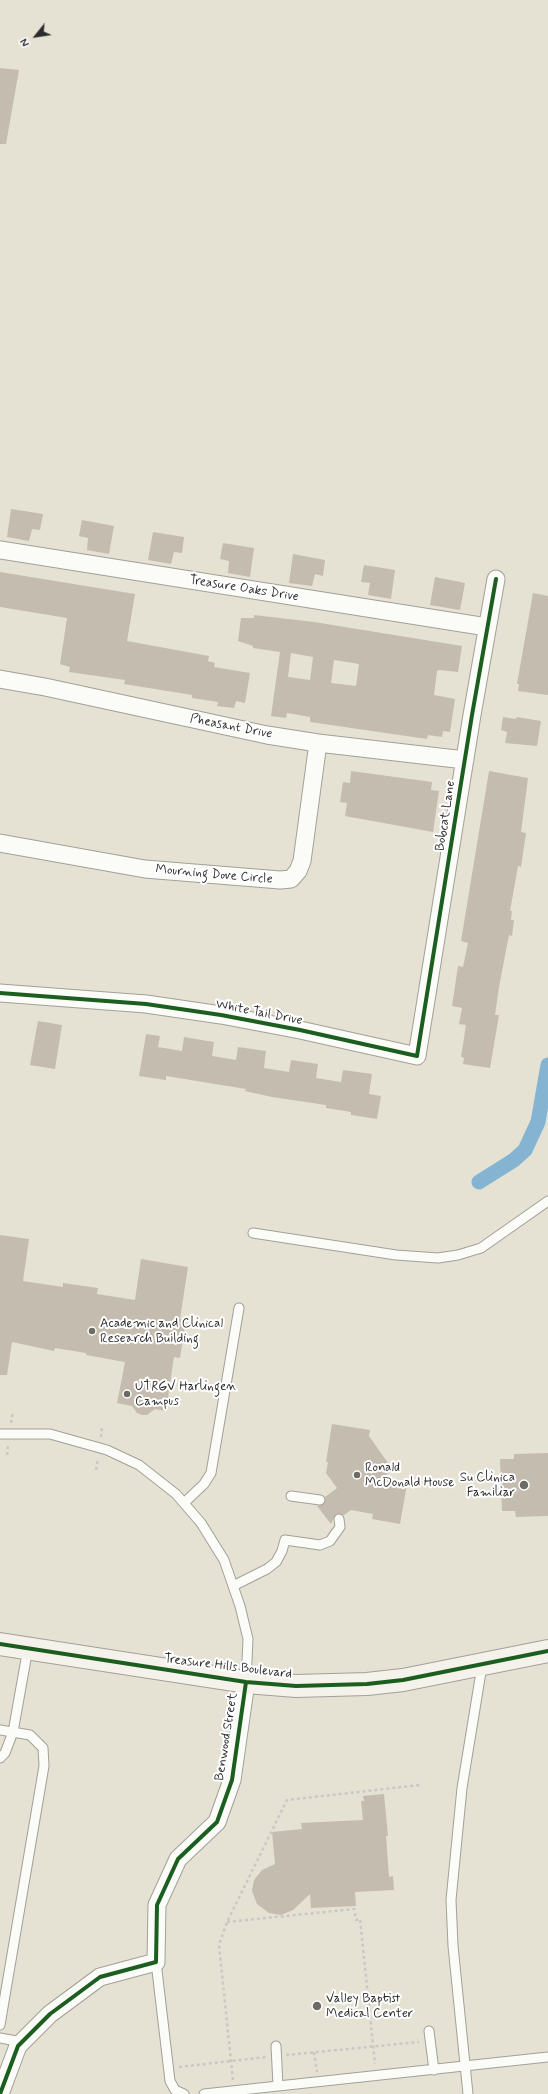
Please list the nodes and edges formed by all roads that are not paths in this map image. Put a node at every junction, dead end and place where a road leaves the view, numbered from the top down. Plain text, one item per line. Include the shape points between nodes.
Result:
1 (0, 550) edge
2 (496, 579) dead end
3 (487, 627) junction
4 (0, 679) edge
5 (318, 743) junction
6 (465, 760) junction
7 (0, 843) edge
8 (0, 993) edge
9 (417, 1056) joint
10 (548, 1201) edge
11 (253, 1233) dead end
12 (239, 1308) dead end
13 (0, 1434) edge
14 (291, 1496) dead end
15 (320, 1500) dead end
16 (184, 1504) junction
17 (339, 1519) dead end
18 (233, 1586) junction
19 (0, 1644) edge
20 (28, 1648) junction
21 (548, 1651) edge
22 (482, 1666) junction
23 (246, 1682) junction
24 (0, 1730) edge
25 (13, 1732) junction
26 (0, 1758) edge
27 (156, 1962) junction
28 (0, 2025) edge
29 (430, 2036) road end
30 (0, 2038) edge
31 (22, 2042) junction
32 (276, 2051) road end
33 (548, 2057) edge
34 (464, 2067) junction
35 (434, 2070) junction
36 (278, 2085) junction
37 (171, 2092) edge
38 (0, 2094) edge
39 (184, 2094) edge
40 (204, 2094) edge
41 (468, 2094) edge

1 - 3 street, Treasure Oaks Drive
2 - 3 street, Bobcat Lane
3 - 6 street, Bobcat Lane
4 - 5 street, Pheasant Drive via 200,722
5 - 6 street, Pheasant Drive
5 - 7 street, Mourning Dove Circle via 302,861 291,879 145,869
6 - 9 street, Bobcat Lane
8 - 9 street, White Tail Drive via 146,1004 206,1013 300,1030
10 - 11 lane via 481,1248 438,1258 396,1255
12 - 16 lane via 211,1473
13 - 16 lane via 50,1434 107,1450 139,1465 176,1494
14 - 15 lane
16 - 18 lane via 201,1523 224,1560
17 - 18 lane via 340,1527 330,1541 320,1545 285,1540 276,1562
18 - 23 lane via 248,1639
19 - 20 street, Treasure Hills Boulevard
20 - 23 street, Treasure Hills Boulevard
20 - 25 lane
21 - 22 street, Treasure Hills Boulevard
22 - 23 street, Treasure Hills Boulevard via 367,1684 296,1686
22 - 34 lane via 462,1788 451,1900
23 - 27 street, Benwood Street via 232,1780 217,1822 178,1859 157,1904
24 - 25 lane
25 - 26 lane via 6,1754
25 - 28 lane via 30,1735 43,1748 44,1766
27 - 31 street via 100,1977 50,2014
27 - 37 lane
29 - 35 lane
30 - 31 lane
31 - 38 street via 18,2046
32 - 36 lane
33 - 34 lane
34 - 35 lane
34 - 41 lane
35 - 36 lane
36 - 40 lane
37 - 39 lane

